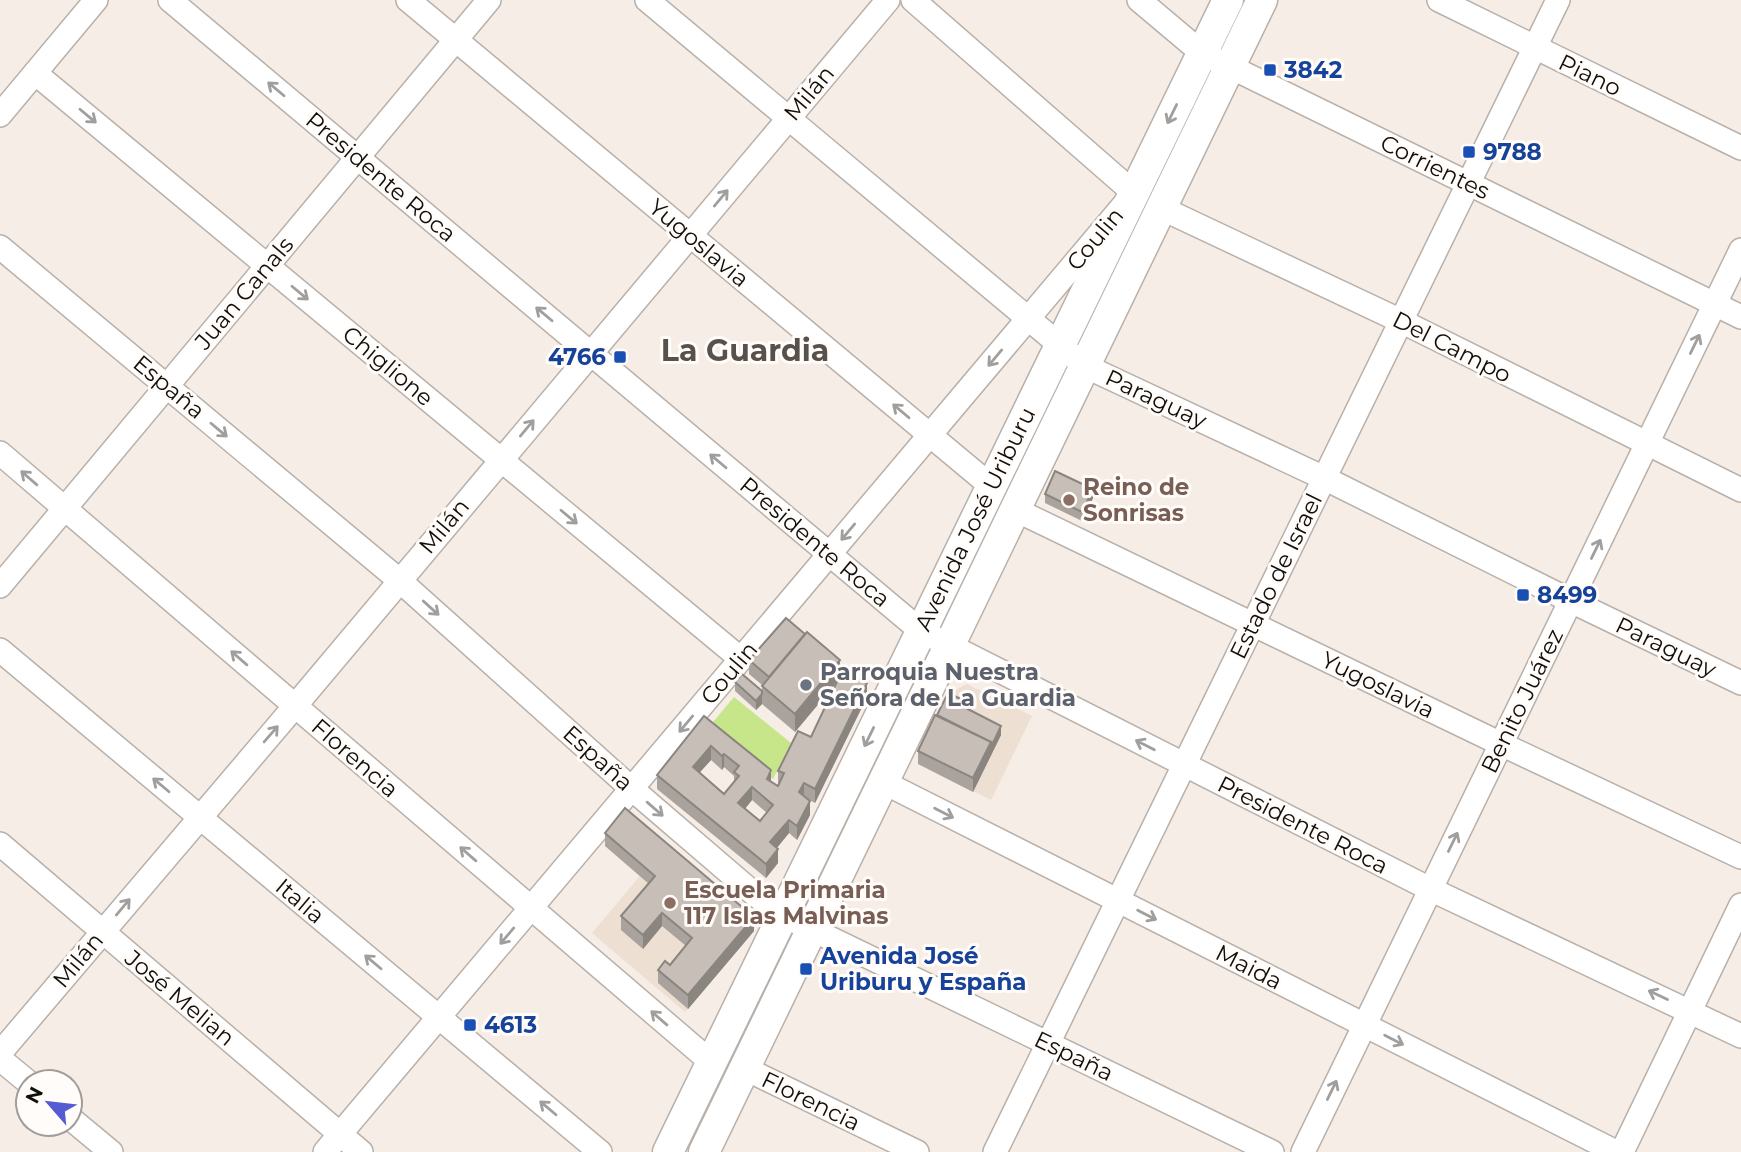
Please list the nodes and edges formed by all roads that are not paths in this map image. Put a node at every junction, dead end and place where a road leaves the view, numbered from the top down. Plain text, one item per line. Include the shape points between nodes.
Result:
1 (96, 0) edge
2 (170, 0) edge
3 (408, 0) edge
4 (489, 0) edge
5 (647, 0) edge
6 (888, 0) edge
7 (914, 0) edge
8 (1139, 0) edge
9 (1228, 0) edge
10 (1262, 0) edge
11 (1439, 0) edge
12 (1558, 0) edge
13 (456, 40) junction
14 (1534, 48) junction
15 (1202, 53) junction
16 (1230, 66) junction
17 (35, 73) junction
18 (0, 115) edge
19 (788, 118) junction
20 (1741, 148) edge
21 (358, 158) junction
22 (1469, 183) junction
23 (1134, 193) junction
24 (1161, 208) junction
25 (690, 235) junction
26 (0, 247) edge
27 (1741, 250) edge
28 (267, 266) junction
29 (1714, 304) junction
30 (1741, 317) edge
31 (1027, 320) junction
32 (1401, 321) junction
33 (1059, 346) junction
34 (590, 353) junction
35 (1085, 366) junction
36 (167, 386) junction
37 (930, 435) junction
38 (1646, 445) junction
39 (0, 453) edge
40 (500, 459) junction
41 (1324, 478) junction
42 (991, 486) junction
43 (1741, 490) edge
44 (66, 510) junction
45 (1016, 510) junction
46 (830, 554) junction
47 (399, 580) junction
48 (0, 586) edge
49 (1571, 601) junction
50 (1252, 625) junction
51 (921, 631) junction
52 (949, 645) junction
53 (0, 650) edge
54 (741, 659) junction
55 (1741, 683) edge
56 (295, 706) junction
57 (1501, 744) junction
58 (1184, 765) junction
59 (883, 782) junction
60 (632, 789) junction
61 (199, 817) junction
62 (0, 844) edge
63 (1741, 857) edge
64 (1430, 889) junction
65 (1118, 901) junction
66 (1741, 905) edge
67 (531, 908) junction
68 (782, 915) junction
69 (810, 929) junction
70 (102, 932) junction
71 (1690, 1010) junction
72 (439, 1017) junction
73 (1364, 1025) junction
74 (1741, 1036) edge
75 (1048, 1044) junction
76 (0, 1053) edge
77 (0, 1059) edge
78 (711, 1062) junction
79 (744, 1068) junction
80 (14, 1070) edge
81 (84, 1130) edge
82 (340, 1134) junction
83 (111, 1152) edge
84 (325, 1152) edge
85 (361, 1152) edge
86 (600, 1152) edge
87 (668, 1152) edge
88 (704, 1152) edge
89 (917, 1152) edge
90 (995, 1152) edge
91 (1272, 1152) edge
92 (1303, 1152) edge
93 (1616, 1152) edge
94 (1622, 1152) edge

1 - 17 street
21 -> 2 street, Presidente Roca
3 - 13 street, Yugoslavia
4 - 13 street, Juan Canals
5 - 19 street, Paraguay
6 - 19 street, Milán
7 - 23 street
8 - 15 street, Corrientes
9 - 15 main road, Avenida José Uriburu
10 - 16 main road, Avenida José Uriburu
11 - 14 street, Piano
12 - 14 street, Estado de Israel
13 - 21 street, Juan Canals
13 - 25 street, Yugoslavia
14 - 20 street, Piano
14 - 22 street, Estado de Israel
15 - 16 street, Corrientes
15 -> 23 main road, Avenida José Uriburu
16 - 22 street, Corrientes
16 - 24 main road, Avenida José Uriburu
17 - 18 street
17 -> 28 street, Chiglione
25 -> 19 street, Milán
19 - 31 street, Paraguay
21 - 28 street, Juan Canals
34 -> 21 street, Presidente Roca
22 - 29 street, Corrientes
22 - 32 street, Estado de Israel
23 - 31 street, Coulin
23 - 33 main road, Avenida José Uriburu
24 - 32 street, Del Campo
24 - 35 main road, Avenida José Uriburu
25 - 34 street, Milán
37 -> 25 street, Yugoslavia
26 - 36 street, España
27 - 29 street, Benito Juárez
28 - 36 street, Juan Canals
28 -> 40 street, Chiglione
29 - 30 street, Corrientes
38 -> 29 street, Benito Juárez
31 - 33 street, Paraguay
31 -> 37 street, Coulin
32 - 38 street, Del Campo
32 - 41 street, Estado de Israel
33 - 35 street, Paraguay
33 - 42 main road, Avenida José Uriburu
40 -> 34 street, Milán
46 -> 34 street, Presidente Roca
35 - 41 street, Paraguay
35 - 45 main road, Avenida José Uriburu
36 - 44 street, Juan Canals
36 -> 47 street, España
37 - 42 street, Yugoslavia
37 -> 46 street, Coulin
38 - 43 street, Del Campo
49 -> 38 street, Benito Juárez
44 -> 39 street, Florencia
40 - 47 street, Milán
40 -> 54 street, Chiglione
41 - 49 street, Paraguay
41 - 50 street, Estado de Israel
42 - 51 main road, Avenida José Uriburu
44 - 48 street, Juan Canals
56 -> 44 street, Florencia
45 - 50 street, Yugoslavia
45 - 52 main road, Avenida José Uriburu
46 - 51 street, Presidente Roca
46 - 54 street, Coulin
47 - 56 street, Milán
47 -> 60 street, España
49 - 55 street, Paraguay
49 - 57 street, Benito Juárez
50 - 57 street, Yugoslavia
50 - 58 street, Estado de Israel
51 - 52 street, Presidente Roca
51 -> 68 main road, Avenida José Uriburu
58 -> 52 street, Presidente Roca
52 - 59 main road, Avenida José Uriburu
61 -> 53 street, Italia
54 -> 60 street, Coulin
61 -> 56 street, Milán
67 -> 56 street, Florencia
57 - 63 street, Yugoslavia
64 -> 57 street, Benito Juárez
58 - 64 street, Presidente Roca
58 - 65 street, Estado de Israel
59 -> 65 street, Maida
59 - 69 main road, Avenida José Uriburu
60 - 67 street, Coulin
60 -> 68 street, España
70 -> 61 street, Milán
72 -> 61 street, Italia
62 - 70 street, José Melian
71 -> 64 street, Presidente Roca
64 - 73 street, Benito Juárez
65 -> 73 street, Maida
65 - 75 street, Estado de Israel
66 - 71 street
67 -> 72 street, Coulin
78 -> 67 street, Florencia
68 - 69 street, España
68 - 78 main road, Avenida José Uriburu
69 - 75 street, España
69 - 79 main road, Avenida José Uriburu
70 - 76 street, Milán
70 - 82 street, José Melian
71 - 74 street, Presidente Roca
71 - 94 street
72 - 82 street, Coulin
86 -> 72 street, Italia
92 -> 73 street, Benito Juárez
73 -> 93 street, Maida
75 - 90 street, Estado de Israel
75 - 91 street, España
77 - 80 street
78 - 87 main road, Avenida José Uriburu
79 - 88 main road, Avenida José Uriburu
79 - 89 street, Florencia
81 - 83 street
82 - 84 street, Coulin
82 - 85 street, José Melian

